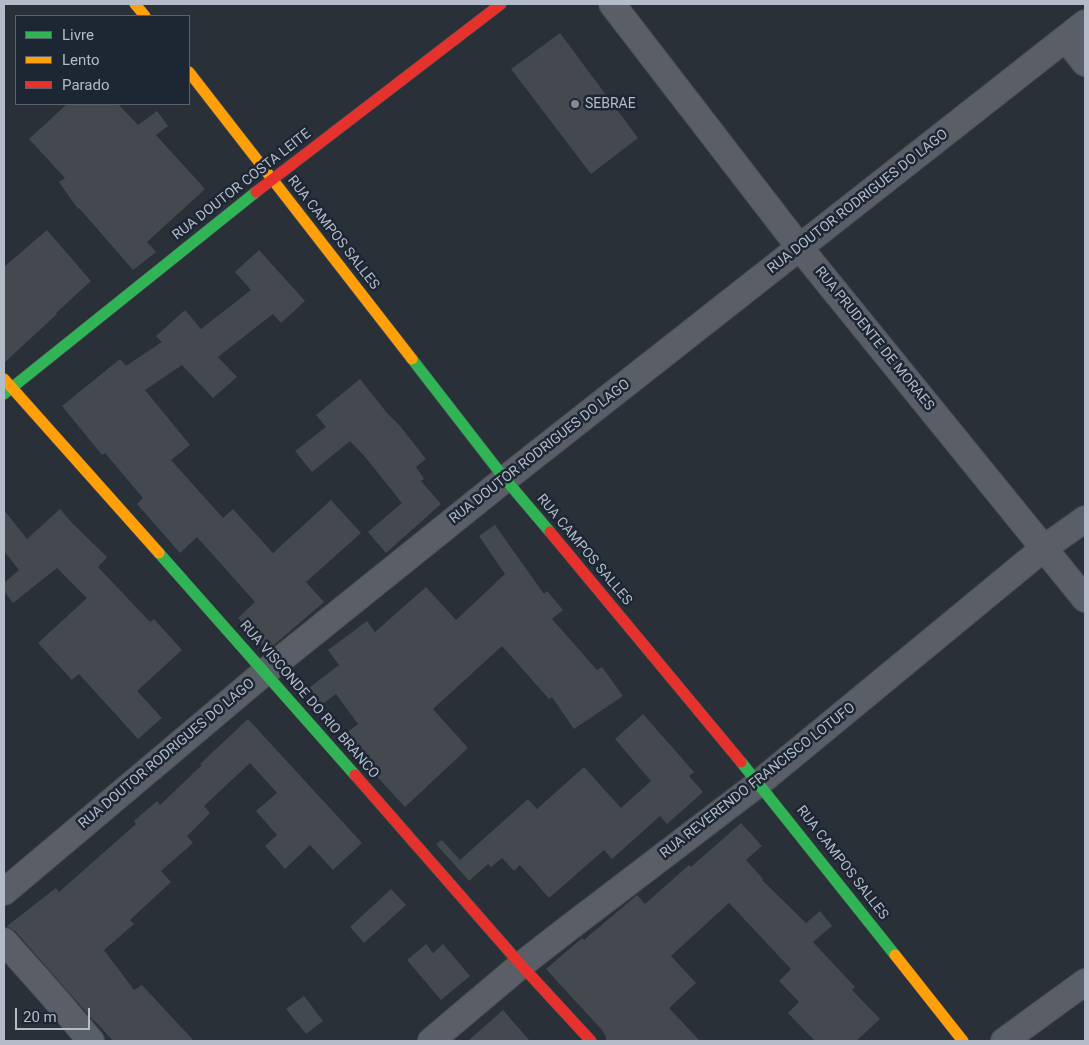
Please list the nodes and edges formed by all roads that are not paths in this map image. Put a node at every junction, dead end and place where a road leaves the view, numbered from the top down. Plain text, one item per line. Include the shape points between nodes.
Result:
1 (135, 4) edge
2 (501, 4) edge
3 (612, 4) edge
4 (144, 15) edge
5 (1076, 31) edge
6 (1085, 62) edge
7 (190, 73) edge
8 (272, 179) junction
9 (800, 248) junction
10 (6, 387) edge
11 (506, 479) junction
12 (1085, 519) edge
13 (1044, 548) junction
14 (1085, 600) edge
15 (265, 672) junction
16 (760, 783) junction
17 (4, 892) edge
18 (4, 941) edge
19 (522, 965) junction
20 (1085, 982) edge
21 (91, 1041) edge
22 (431, 1041) edge
23 (591, 1041) edge
24 (963, 1041) edge
25 (1004, 1041) edge

1 - 4 street
2 - 8 street, RUA DOUTOR COSTA LEITE
3 - 9 street, RUA PRUDENTE DE MORAES
5 - 6 street
5 - 9 street, RUA DOUTOR RODRIGUES DO LAGO
7 - 8 street, RUA CAMPOS SALLES
8 - 10 street, RUA DOUTOR COSTA LEITE
8 - 11 street, RUA CAMPOS SALLES
9 - 11 street, RUA DOUTOR RODRIGUES DO LAGO
9 - 13 street, RUA PRUDENTE DE MORAES
10 - 15 street, RUA VISCONDE DO RIO BRANCO
11 - 15 street, RUA DOUTOR RODRIGUES DO LAGO
11 - 16 street, RUA CAMPOS SALLES
12 - 13 street, RUA REVERENDO FRANCISCO LOTUFO
13 - 14 street, RUA PRUDENTE DE MORAES
13 - 16 street, RUA REVERENDO FRANCISCO LOTUFO
15 - 17 street, RUA DOUTOR RODRIGUES DO LAGO
15 - 19 street, RUA VISCONDE DO RIO BRANCO
16 - 19 street, RUA REVERENDO FRANCISCO LOTUFO
16 - 24 street, RUA CAMPOS SALLES
18 - 21 street
19 - 22 street, RUA REVERENDO FRANCISCO LOTUFO
19 - 23 street, RUA VISCONDE DO RIO BRANCO
20 - 25 street

